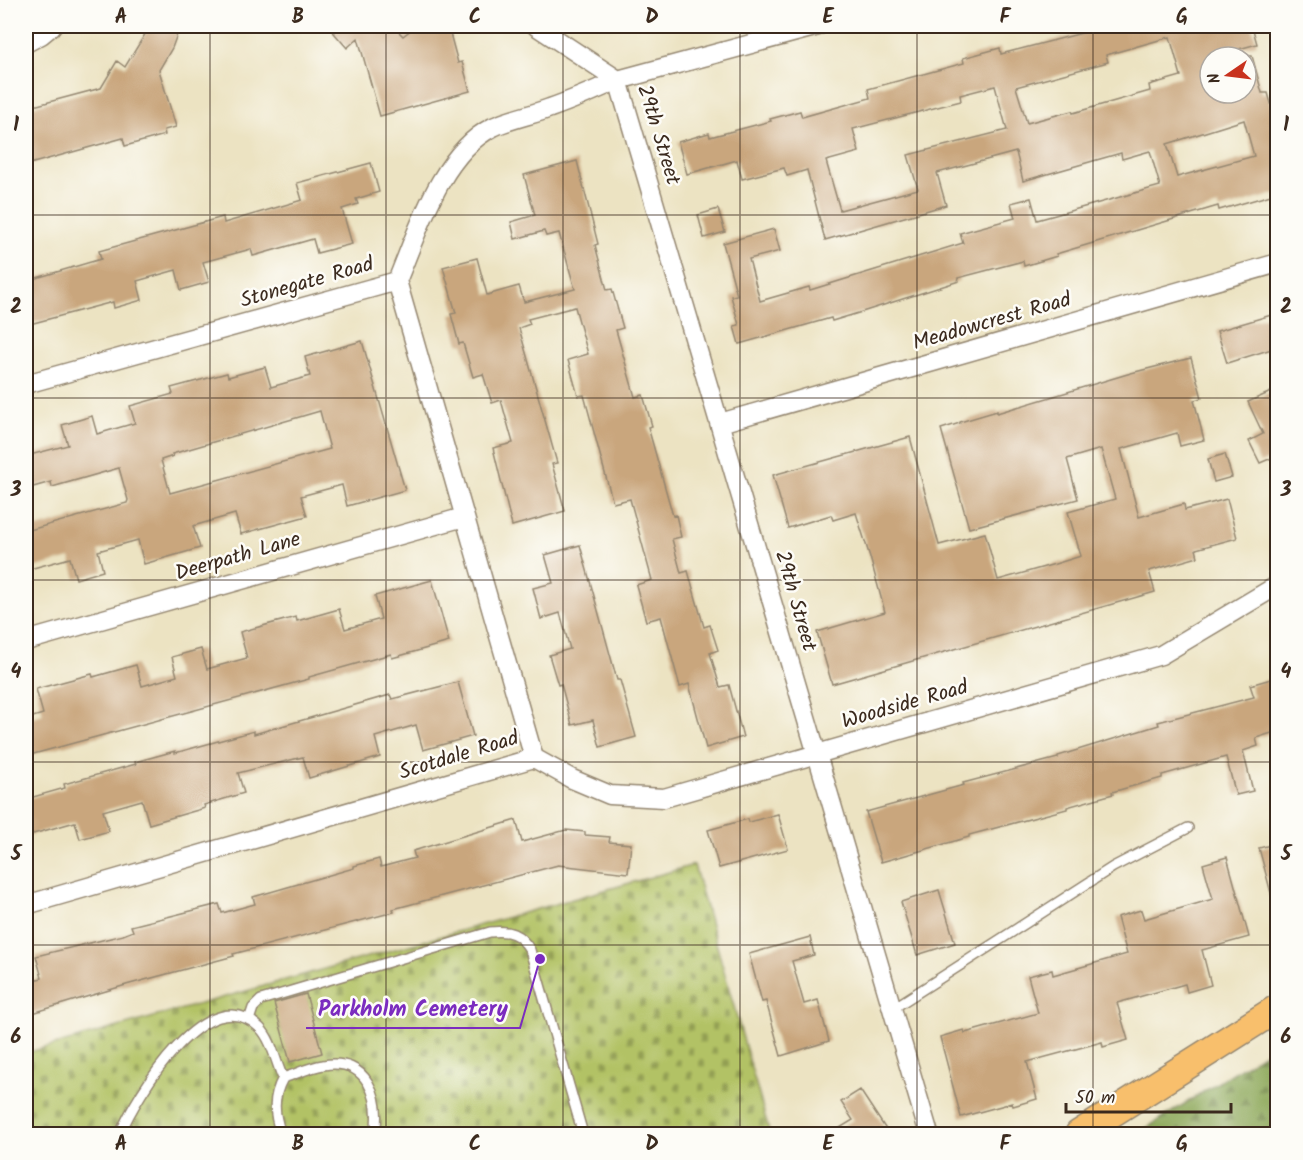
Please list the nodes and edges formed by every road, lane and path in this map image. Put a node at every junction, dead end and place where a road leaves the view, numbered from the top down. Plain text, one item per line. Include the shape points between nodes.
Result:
1 (52, 26) edge
2 (536, 26) edge
3 (818, 26) edge
4 (26, 43) edge
5 (618, 80) junction
6 (1278, 263) edge
7 (397, 281) junction
8 (26, 384) edge
9 (720, 423) junction
10 (464, 517) junction
11 (1278, 585) edge
12 (26, 641) edge
13 (816, 754) junction
14 (534, 758) junction
15 (1188, 828) dead end
16 (26, 905) edge
17 (1278, 1008) edge
18 (892, 1009) junction
19 (249, 1020) junction
20 (282, 1078) junction
21 (120, 1134) edge
22 (281, 1134) edge
23 (375, 1134) edge
24 (583, 1134) edge
25 (929, 1134) edge
26 (1079, 1134) edge

1 - 4 street
2 - 5 street
3 - 5 street, Stonegate Road
5 - 7 street, Stonegate Road via 493,128 461,152 424,216
5 - 9 street, 29th Street
6 - 9 street, Meadowcrest Road
7 - 8 street, Stonegate Road
7 - 10 street, Scotdale Road
9 - 13 street, 29th Street
10 - 12 street, Deerpath Lane
10 - 14 street, Scotdale Road
11 - 13 street, Woodside Road via 1161,655
13 - 14 street, Woodside Road via 664,798 610,795
13 - 18 street, 29th Street
14 - 16 street, Scotdale Road
15 - 18 lane via 1113,867
17 - 26 main road
18 - 25 street, 29th Street
19 - 20 lane via 267,1039
19 - 21 lane via 235,1016 220,1018 187,1036 146,1084
19 - 24 lane via 261,1000 490,932 514,933 530,950
20 - 22 lane via 275,1102
20 - 23 lane via 324,1065 351,1066 370,1085 375,1101

